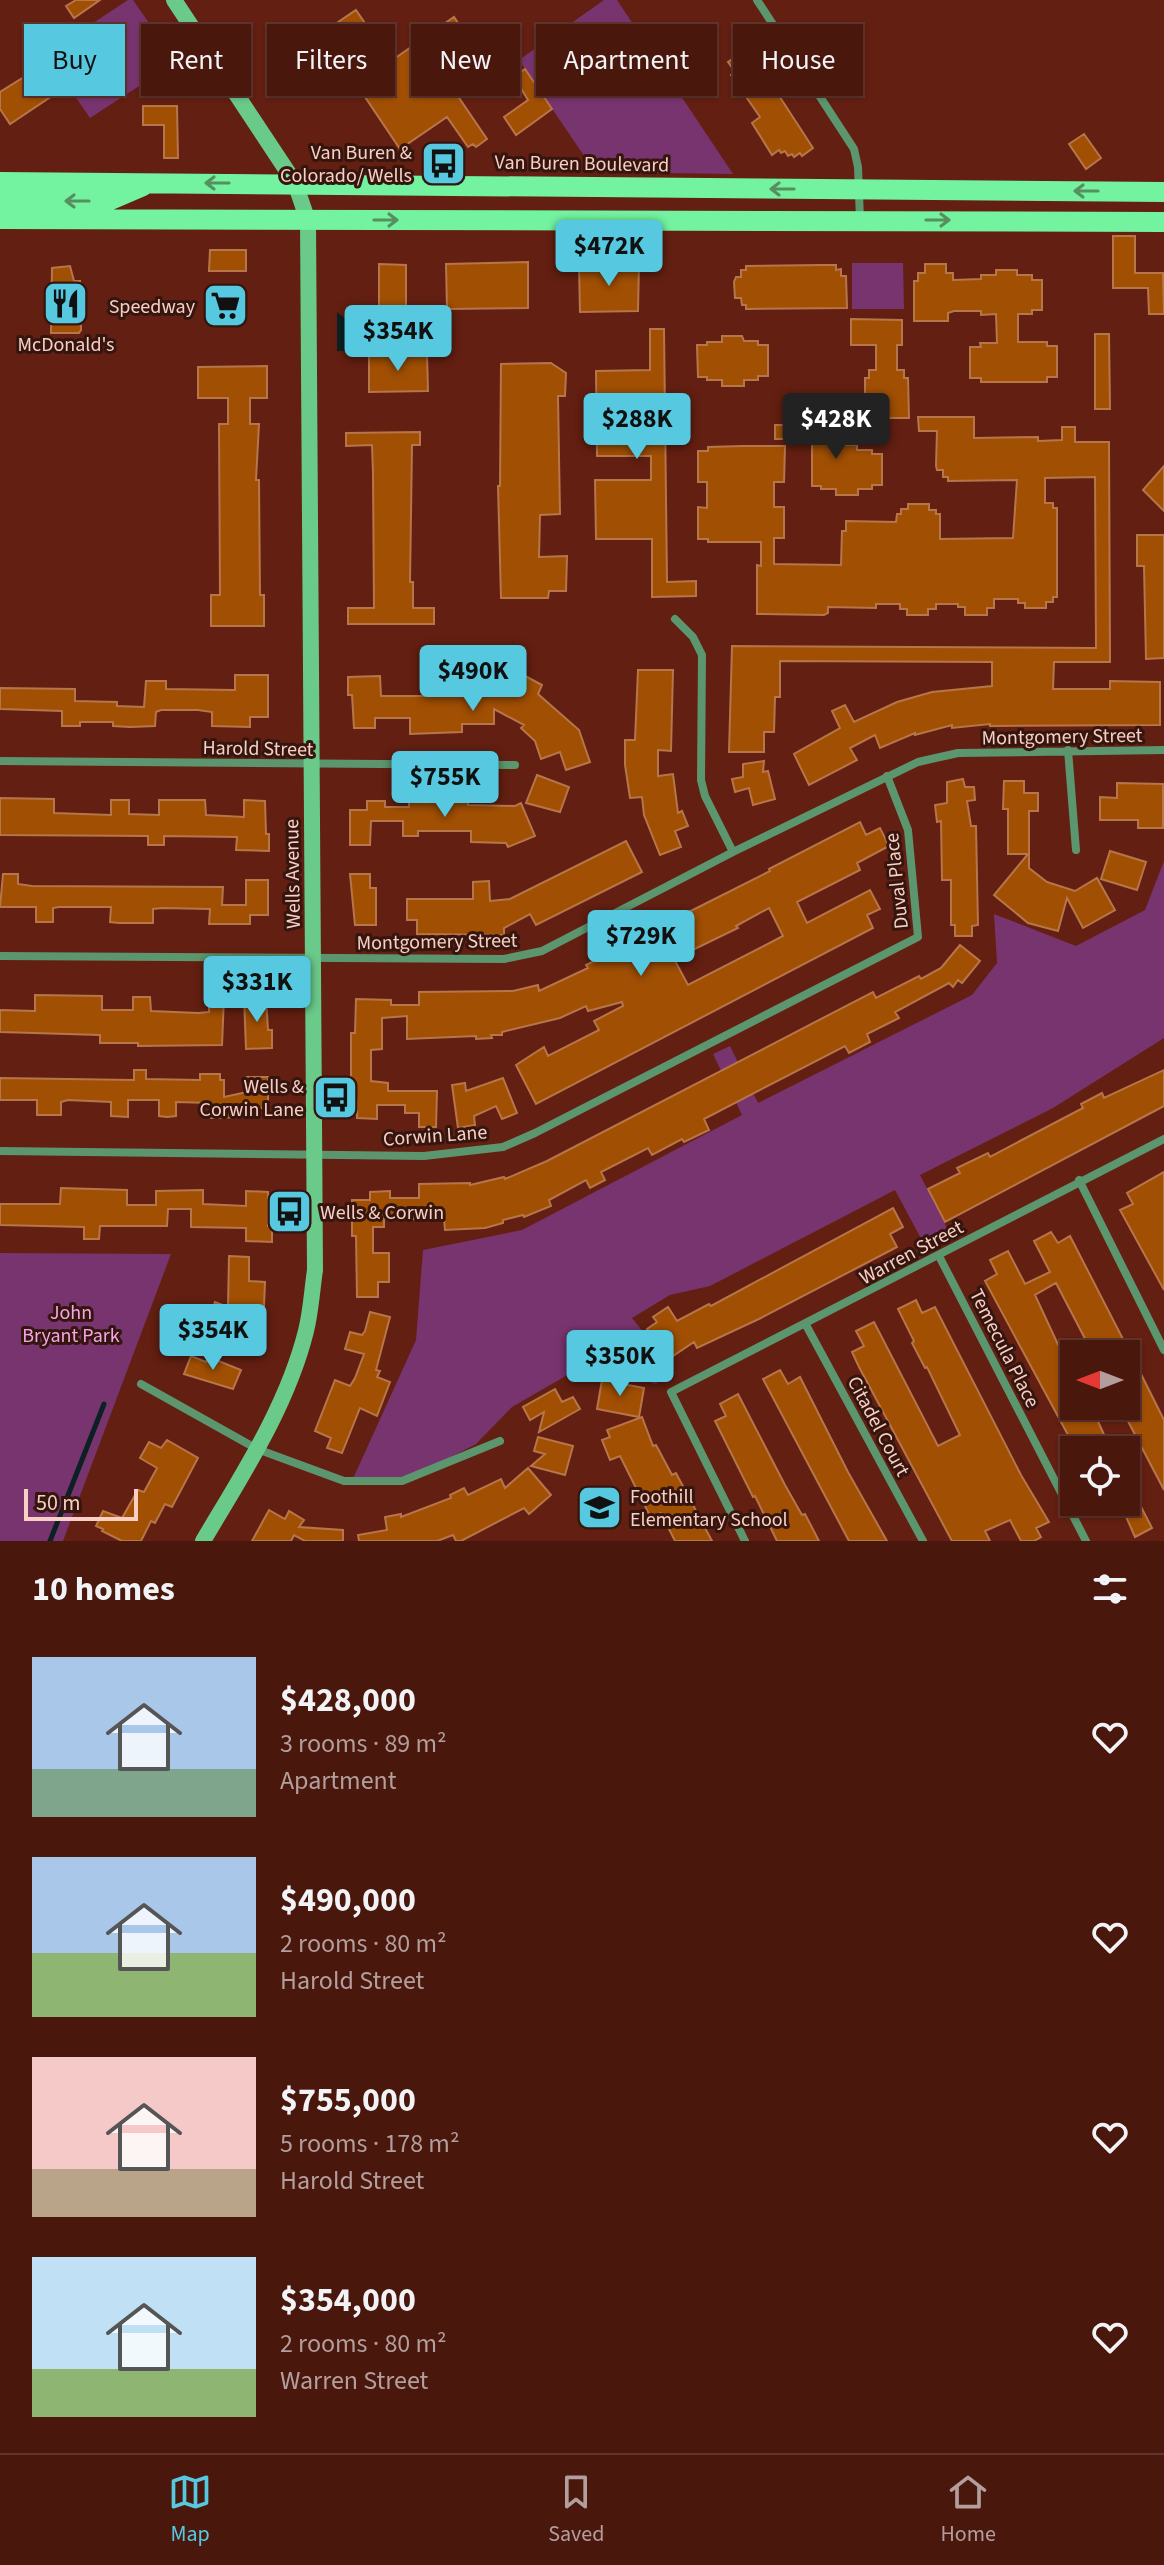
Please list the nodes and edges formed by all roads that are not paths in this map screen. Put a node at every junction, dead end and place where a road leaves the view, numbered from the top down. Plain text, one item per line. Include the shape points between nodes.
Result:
1 (174, 0) edge
2 (757, 0) edge
3 (0, 182) edge
4 (151, 183) junction
5 (295, 183) junction
6 (860, 189) junction
7 (1164, 192) edge
8 (0, 201) edge
9 (0, 219) edge
10 (860, 220) junction
11 (308, 221) junction
12 (1164, 222) edge
13 (675, 619) dead end
14 (1068, 750) junction
15 (1164, 750) edge
16 (0, 761) edge
17 (310, 765) junction
18 (515, 765) dead end
19 (887, 776) junction
20 (1076, 850) dead end
21 (733, 852) junction
22 (918, 937) joint
23 (0, 956) edge
24 (313, 959) junction
25 (1164, 1139) edge
26 (0, 1151) edge
27 (315, 1154) junction
28 (1079, 1180) junction
29 (939, 1256) junction
30 (806, 1325) junction
31 (1164, 1350) edge
32 (141, 1384) dead end
33 (500, 1441) dead end
34 (257, 1449) junction
35 (203, 1541) edge
36 (745, 1541) edge
37 (923, 1541) edge
38 (1086, 1541) edge

1 - 5 main road, Wells Avenue
2 - 6 street via 850,141
3 - 4 main road, Van Buren Boulevard
5 -> 4 main road, Van Buren Boulevard
4 -> 8 main road via 108,201
6 -> 5 main road, Van Buren Boulevard
5 - 11 main road, Wells Avenue
7 -> 6 main road, Van Buren Boulevard
6 - 10 street
9 - 11 main road
11 -> 10 main road
10 -> 12 main road
11 - 17 main road, Wells Avenue
13 - 21 street via 702,655 701,780
14 - 15 street, Montgomery Street
14 - 19 street, Montgomery Street via 958,753
14 - 20 street
16 - 17 street, Harold Street
17 - 18 street, Harold Street
17 - 24 main road, Wells Avenue
19 - 21 street, Montgomery Street
19 - 22 street, Duval Place via 908,830
21 - 24 street, Montgomery Street via 542,951 504,959
22 - 27 street, Corwin Lane via 503,1147 424,1156
23 - 24 street, Montgomery Street
24 - 27 main road, Wells Avenue
25 - 28 street, Warren Street
26 - 27 street, Corwin Lane
27 - 34 main road, Wells Avenue via 315,1270 306,1331
28 - 29 street, Warren Street
28 - 31 street
29 - 30 street, Warren Street
29 - 38 street, Temecula Place
30 - 36 street, Warren Street via 671,1392
30 - 37 street, Citadel Court
32 - 34 street
33 - 34 street via 402,1481 344,1481
34 - 35 main road, Wells Avenue

